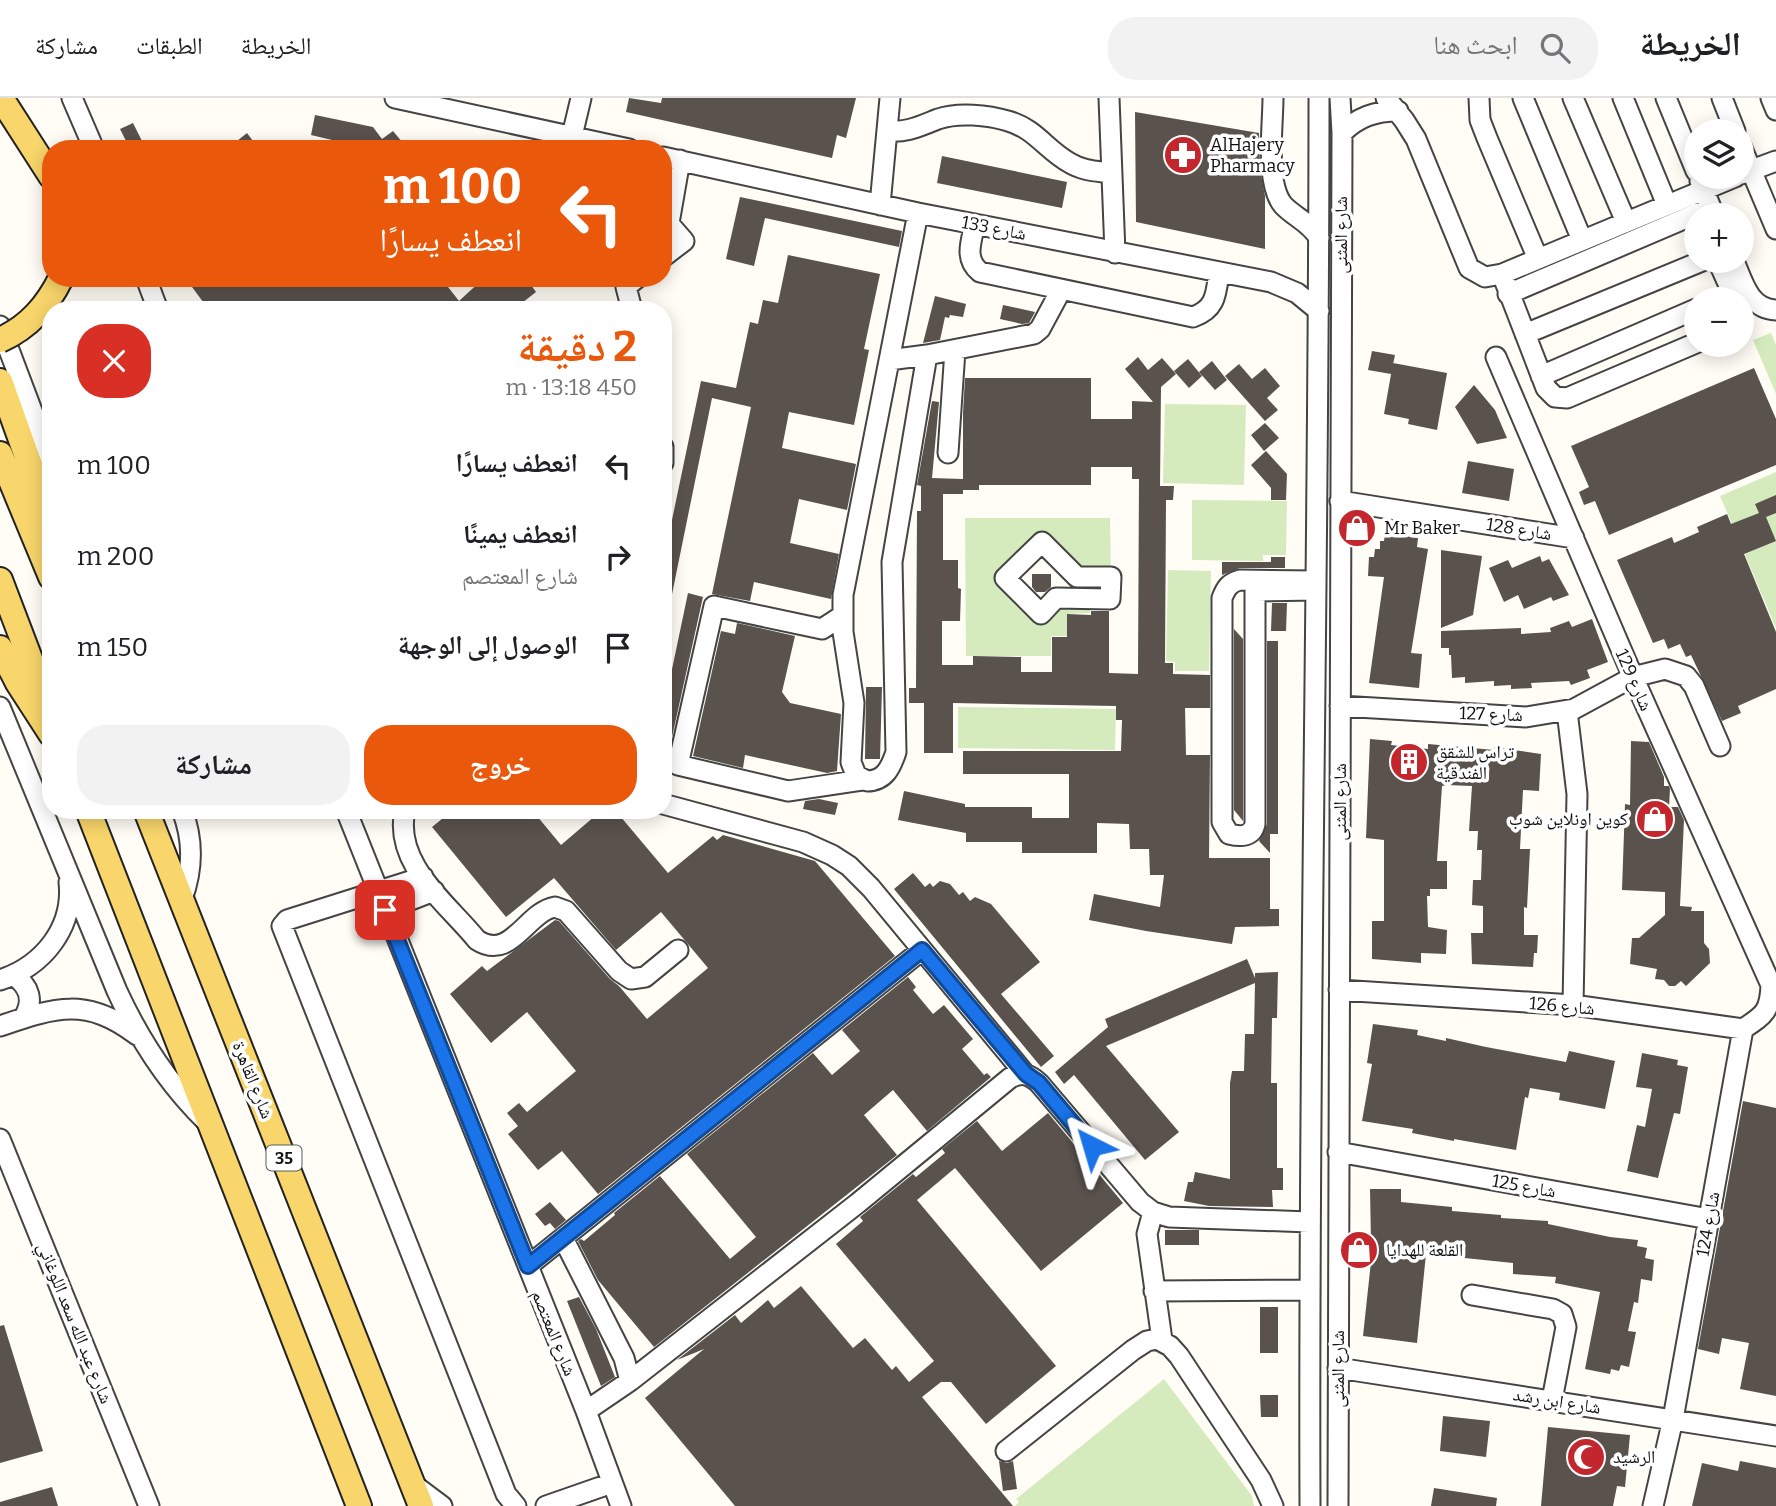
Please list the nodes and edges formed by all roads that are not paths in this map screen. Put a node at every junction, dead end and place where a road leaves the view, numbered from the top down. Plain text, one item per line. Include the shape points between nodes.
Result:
1 (1, 98) edge
2 (395, 98) edge
3 (581, 98) edge
4 (890, 98) edge
5 (1109, 98) edge
6 (1273, 98) edge
7 (1319, 98) edge
8 (1340, 98) edge
9 (1479, 98) edge
10 (1523, 98) edge
11 (1573, 98) edge
12 (1623, 98) edge
13 (1666, 98) edge
14 (1721, 98) edge
15 (1771, 98) edge
16 (77, 102) edge
17 (1392, 105) edge
18 (1776, 110) edge
19 (1730, 119) edge
20 (887, 131) junction
21 (1342, 133) junction
22 (572, 136) junction
23 (91, 140) edge
24 (590, 140) edge
25 (1684, 142) edge
26 (672, 159) edge
27 (1776, 161) edge
28 (42, 162) edge
29 (1754, 169) edge
30 (1111, 173) junction
31 (1718, 189) edge
32 (1752, 189) edge
33 (1700, 201) edge
34 (880, 205) junction
35 (1667, 205) junction
36 (918, 213) junction
37 (1626, 222) junction
38 (975, 224) junction
39 (672, 227) edge
40 (1776, 229) edge
41 (1319, 237) junction
42 (1582, 240) junction
43 (672, 250) edge
44 (1115, 253) junction
45 (1538, 259) junction
46 (1684, 268) edge
47 (1219, 272) junction
48 (1740, 273) edge
49 (1502, 274) junction
50 (1061, 290) junction
51 (1508, 294) junction
52 (42, 308) edge
53 (1776, 310) edge
54 (1319, 311) junction
55 (1684, 314) edge
56 (0, 326) edge
57 (1525, 334) junction
58 (0, 340) edge
59 (1684, 348) edge
60 (955, 350) junction
61 (927, 355) junction
62 (1496, 357) dead end
63 (890, 360) junction
64 (1541, 376) junction
65 (0, 381) edge
66 (42, 437) edge
67 (948, 453) dead end
68 (0, 454) edge
69 (42, 499) edge
70 (1340, 501) junction
71 (1574, 538) junction
72 (42, 555) edge
73 (1077, 577) joint
74 (0, 580) edge
75 (1316, 585) junction
76 (1222, 615) junction
77 (1255, 615) junction
78 (842, 616) junction
79 (0, 648) edge
80 (1633, 677) junction
81 (42, 690) edge
82 (1340, 706) junction
83 (0, 707) edge
84 (1567, 710) junction
85 (42, 720) edge
86 (1720, 746) dead end
87 (862, 780) junction
88 (672, 806) edge
89 (42, 807) edge
90 (47, 819) edge
91 (91, 819) edge
92 (150, 819) edge
93 (186, 819) edge
94 (350, 819) edge
95 (404, 819) edge
96 (67, 867) junction
97 (428, 884) junction
98 (378, 890) junction
99 (182, 899) junction
100 (385, 910) junction
101 (678, 950) dead end
102 (922, 950) junction
103 (7, 978) edge
104 (1339, 990) junction
105 (1772, 1002) edge
106 (1573, 1005) junction
107 (24, 1017) junction
108 (0, 1026) edge
109 (1743, 1029) junction
110 (138, 1036) junction
111 (1026, 1074) junction
112 (209, 1124) junction
113 (0, 1139) edge
114 (1338, 1152) junction
115 (1153, 1212) junction
116 (1709, 1219) junction
117 (1309, 1222) junction
118 (563, 1238) junction
119 (528, 1266) junction
120 (1309, 1290) junction
121 (1154, 1291) junction
122 (1472, 1295) dead end
123 (1162, 1340) junction
124 (1338, 1368) junction
125 (630, 1381) junction
126 (1552, 1400) junction
127 (586, 1411) junction
128 (1673, 1419) junction
129 (1776, 1436) edge
130 (1006, 1451) dead end
131 (612, 1483) junction
132 (418, 1496) edge
133 (149, 1506) edge
134 (359, 1506) edge
135 (442, 1506) edge
136 (516, 1506) edge
137 (547, 1506) edge
138 (621, 1506) edge
139 (1273, 1506) edge
140 (1310, 1506) edge
141 (1338, 1506) edge
142 (1653, 1506) edge

1 - 28 main road
2 - 22 street
3 - 22 street
4 - 20 street
5 - 30 street
6 - 41 street via 1274,189 1282,203
7 - 41 street, شارع المثنى
8 - 21 street, شارع المثنى
9 - 45 street via 1480,120
10 - 42 street
11 - 37 street
12 - 35 street
13 - 25 street
14 - 19 street
15 - 18 street
16 - 23 street
17 - 21 street via 1363,117
17 - 49 street via 1416,139 1469,268 1485,277
20 - 30 street via 918,129 949,116 1007,120 1031,131 1077,167
20 - 34 street
21 - 70 street, شارع المثنى
22 - 24 street
26 - 34 street, شارع 133
27 - 29 street
30 - 44 street
31 - 33 street
32 - 40 street
33 - 35 street
33 - 51 street
34 - 36 street, شارع 133
35 - 37 street
36 - 38 street, شارع 133
36 - 63 street
37 - 42 street
38 - 44 street, شارع 133
38 - 50 street via 969,253 970,262 980,272
39 - 43 street via 684,240
41 - 54 street, شارع المثنى
42 - 45 street
44 - 47 street, شارع 133
45 - 49 street
46 - 57 street
47 - 50 street via 1215,301 1208,311 1193,317
47 - 54 street, شارع 133 via 1285,286
48 - 53 street via 1752,299 1765,309
49 - 51 street
50 - 60 street via 1034,334
51 - 57 street
52 - 58 main road, bridge
54 - 75 street, شارع المثنى
55 - 64 street
56 - 66 street
57 - 64 street
59 - 64 street via 1567,398 1549,394
60 - 61 street
60 - 67 street
61 - 63 street
61 - 87 street via 892,562 896,752 881,778
62 - 71 street, شارع 129
63 - 78 street
65 - 69 main road
68 - 72 main road
70 - 71 street, شارع 128
70 - 82 street, شارع المثنى
71 - 80 street, شارع 129
73 - 73 street via 1111,577 1110,598 1056,598 1041,614 1005,578 1042,542
74 - 81 main road
75 - 76 street via 1232,582 1222,598
75 - 77 street via 1255,591
75 - 117 street, شارع المثنى
76 - 77 street
76 - 77 street via 1222,822 1229,834 1247,836 1255,824
78 - 87 street via 855,704 851,762
78 - 87 street via 822,629 714,606 678,765 788,791
79 - 85 main road
80 - 84 street, شارع 127
80 - 86 street, شارع 127 via 1665,669 1686,676
80 - 105 street, شارع 129
82 - 84 street, شارع 127 via 1527,717
82 - 104 street, شارع المثنى
83 - 89 street
84 - 106 street via 1577,794
88 - 102 street via 775,834 832,855 862,878
90 - 96 street
91 - 112 main road
92 - 99 main road, شارع القاهرة / 35
93 - 99 street via 191,866
94 - 98 street, شارع المعتصم
95 - 97 street via 405,844
96 - 103 street via 69,907 60,932 43,953
96 - 110 street
97 - 98 street
97 - 100 street
97 - 101 street via 477,940 492,946 507,942 555,907 566,911 631,979 646,977
98 - 100 street, شارع المعتصم
98 - 136 street via 287,919 282,926 506,1494
99 - 132 main road, شارع القاهرة / 35
100 - 119 street, شارع المعتصم
102 - 111 street
102 - 118 street
103 - 107 street via 20,980 29,994
104 - 106 street, شارع 126
104 - 114 street, شارع المثنى
105 - 109 street
106 - 109 street, شارع 126
107 - 108 street
107 - 110 street via 83,1008
109 - 116 street, شارع 124
110 - 112 street via 175,1089
111 - 115 street
111 - 125 street via 1010,1078
112 - 134 main road
113 - 133 street, شارع عبد الله سعد اللوغاني
114 - 116 street, شارع 125
114 - 124 street, شارع المثنى
115 - 117 street via 1169,1217
115 - 121 street via 1147,1234
116 - 128 street, شارع 124
117 - 120 street, شارع المثنى
118 - 119 street
118 - 125 street via 624,1358
119 - 127 street, شارع المعتصم
120 - 121 street
120 - 140 street, شارع المثنى
121 - 123 street
122 - 126 street via 1562,1314 1566,1327
123 - 130 street via 1152,1339 1133,1350
123 - 139 street via 1179,1356 1261,1479
124 - 126 street, شارع ابن رشد
124 - 141 street, شارع المثنى
125 - 127 street
126 - 128 street, شارع ابن رشد
127 - 131 street, شارع المعتصم
128 - 129 street, شارع ابن رشد
128 - 142 street, شارع 124
131 - 137 street
131 - 138 street, شارع المعتصم
132 - 135 street

